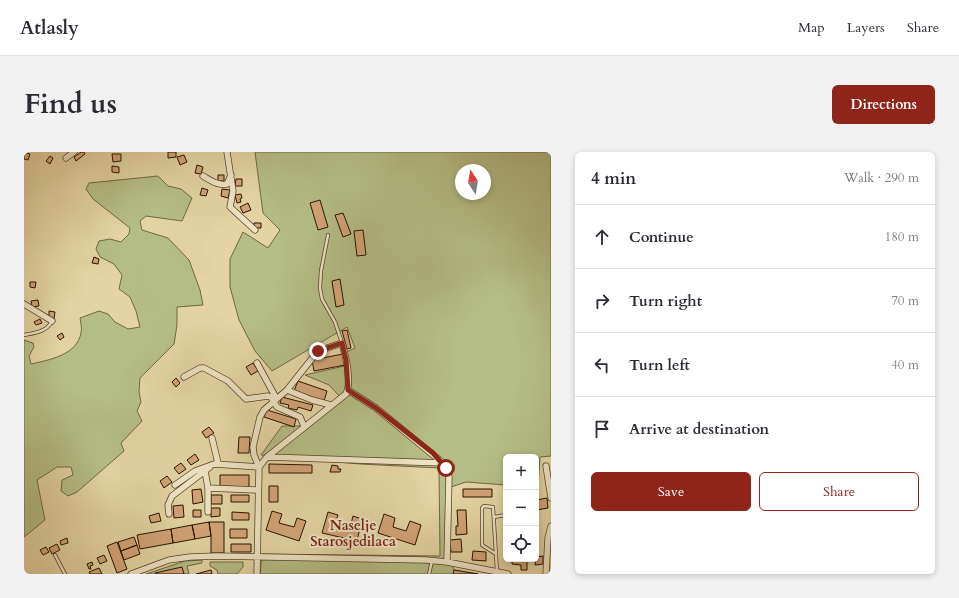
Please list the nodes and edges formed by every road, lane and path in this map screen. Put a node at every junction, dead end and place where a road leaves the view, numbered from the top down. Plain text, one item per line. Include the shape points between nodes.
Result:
1 (74, 152) edge
2 (227, 152) edge
3 (66, 158) dead end
4 (231, 174) junction
5 (203, 176) dead end
6 (255, 230) dead end
7 (328, 235) dead end
8 (24, 304) edge
9 (52, 321) joint
10 (24, 335) edge
11 (342, 343) junction
12 (257, 363) dead end
13 (184, 377) dead end
14 (287, 390) junction
15 (348, 390) junction
16 (274, 402) junction
17 (331, 405) junction
18 (304, 426) junction
19 (212, 438) dead end
20 (267, 457) junction
21 (443, 463) junction
22 (216, 464) junction
23 (546, 466) dead end
24 (259, 467) junction
25 (205, 471) junction
26 (175, 485) dead end
27 (208, 488) junction
28 (258, 490) junction
29 (551, 498) edge
30 (208, 512) dead end
31 (169, 514) dead end
32 (503, 516) edge
33 (494, 517) junction
34 (551, 526) edge
35 (496, 554) junction
36 (55, 555) dead end
37 (257, 557) junction
38 (432, 561) junction
39 (447, 562) junction
40 (497, 572) junction
41 (65, 574) edge
42 (131, 574) edge
43 (257, 574) edge
44 (429, 574) edge
45 (508, 574) edge
46 (546, 574) edge

1 - 3 street
2 - 4 street
4 - 5 street via 224,185
4 - 6 street via 234,191 230,207
7 - 11 lane via 320,288 322,299 335,322
8 - 9 street
9 - 10 lane via 39,332
11 - 14 street via 318,351
11 - 15 street
12 - 16 street via 275,396
13 - 16 street via 204,368 228,381 246,399 268,396
14 - 16 street
14 - 17 street
15 - 17 street
15 - 21 street via 376,408
16 - 18 street via 277,407 300,417
16 - 24 street via 260,417 254,441 254,455
17 - 18 street
18 - 20 street
19 - 22 street
20 - 21 street
20 - 24 street
21 - 39 street via 449,476
22 - 24 street
22 - 25 street
22 - 26 street via 195,471
23 - 29 street
24 - 28 street
25 - 27 street
25 - 31 street via 172,496 168,505
27 - 28 street
27 - 30 street
28 - 37 street
32 - 33 lane
33 - 35 lane
33 - 35 lane via 493,507 482,507 482,544
34 - 46 street
35 - 40 lane
36 - 41 lane
37 - 38 street
37 - 42 street via 179,558
37 - 43 street
38 - 39 street
38 - 44 lane
39 - 40 street
40 - 45 street

